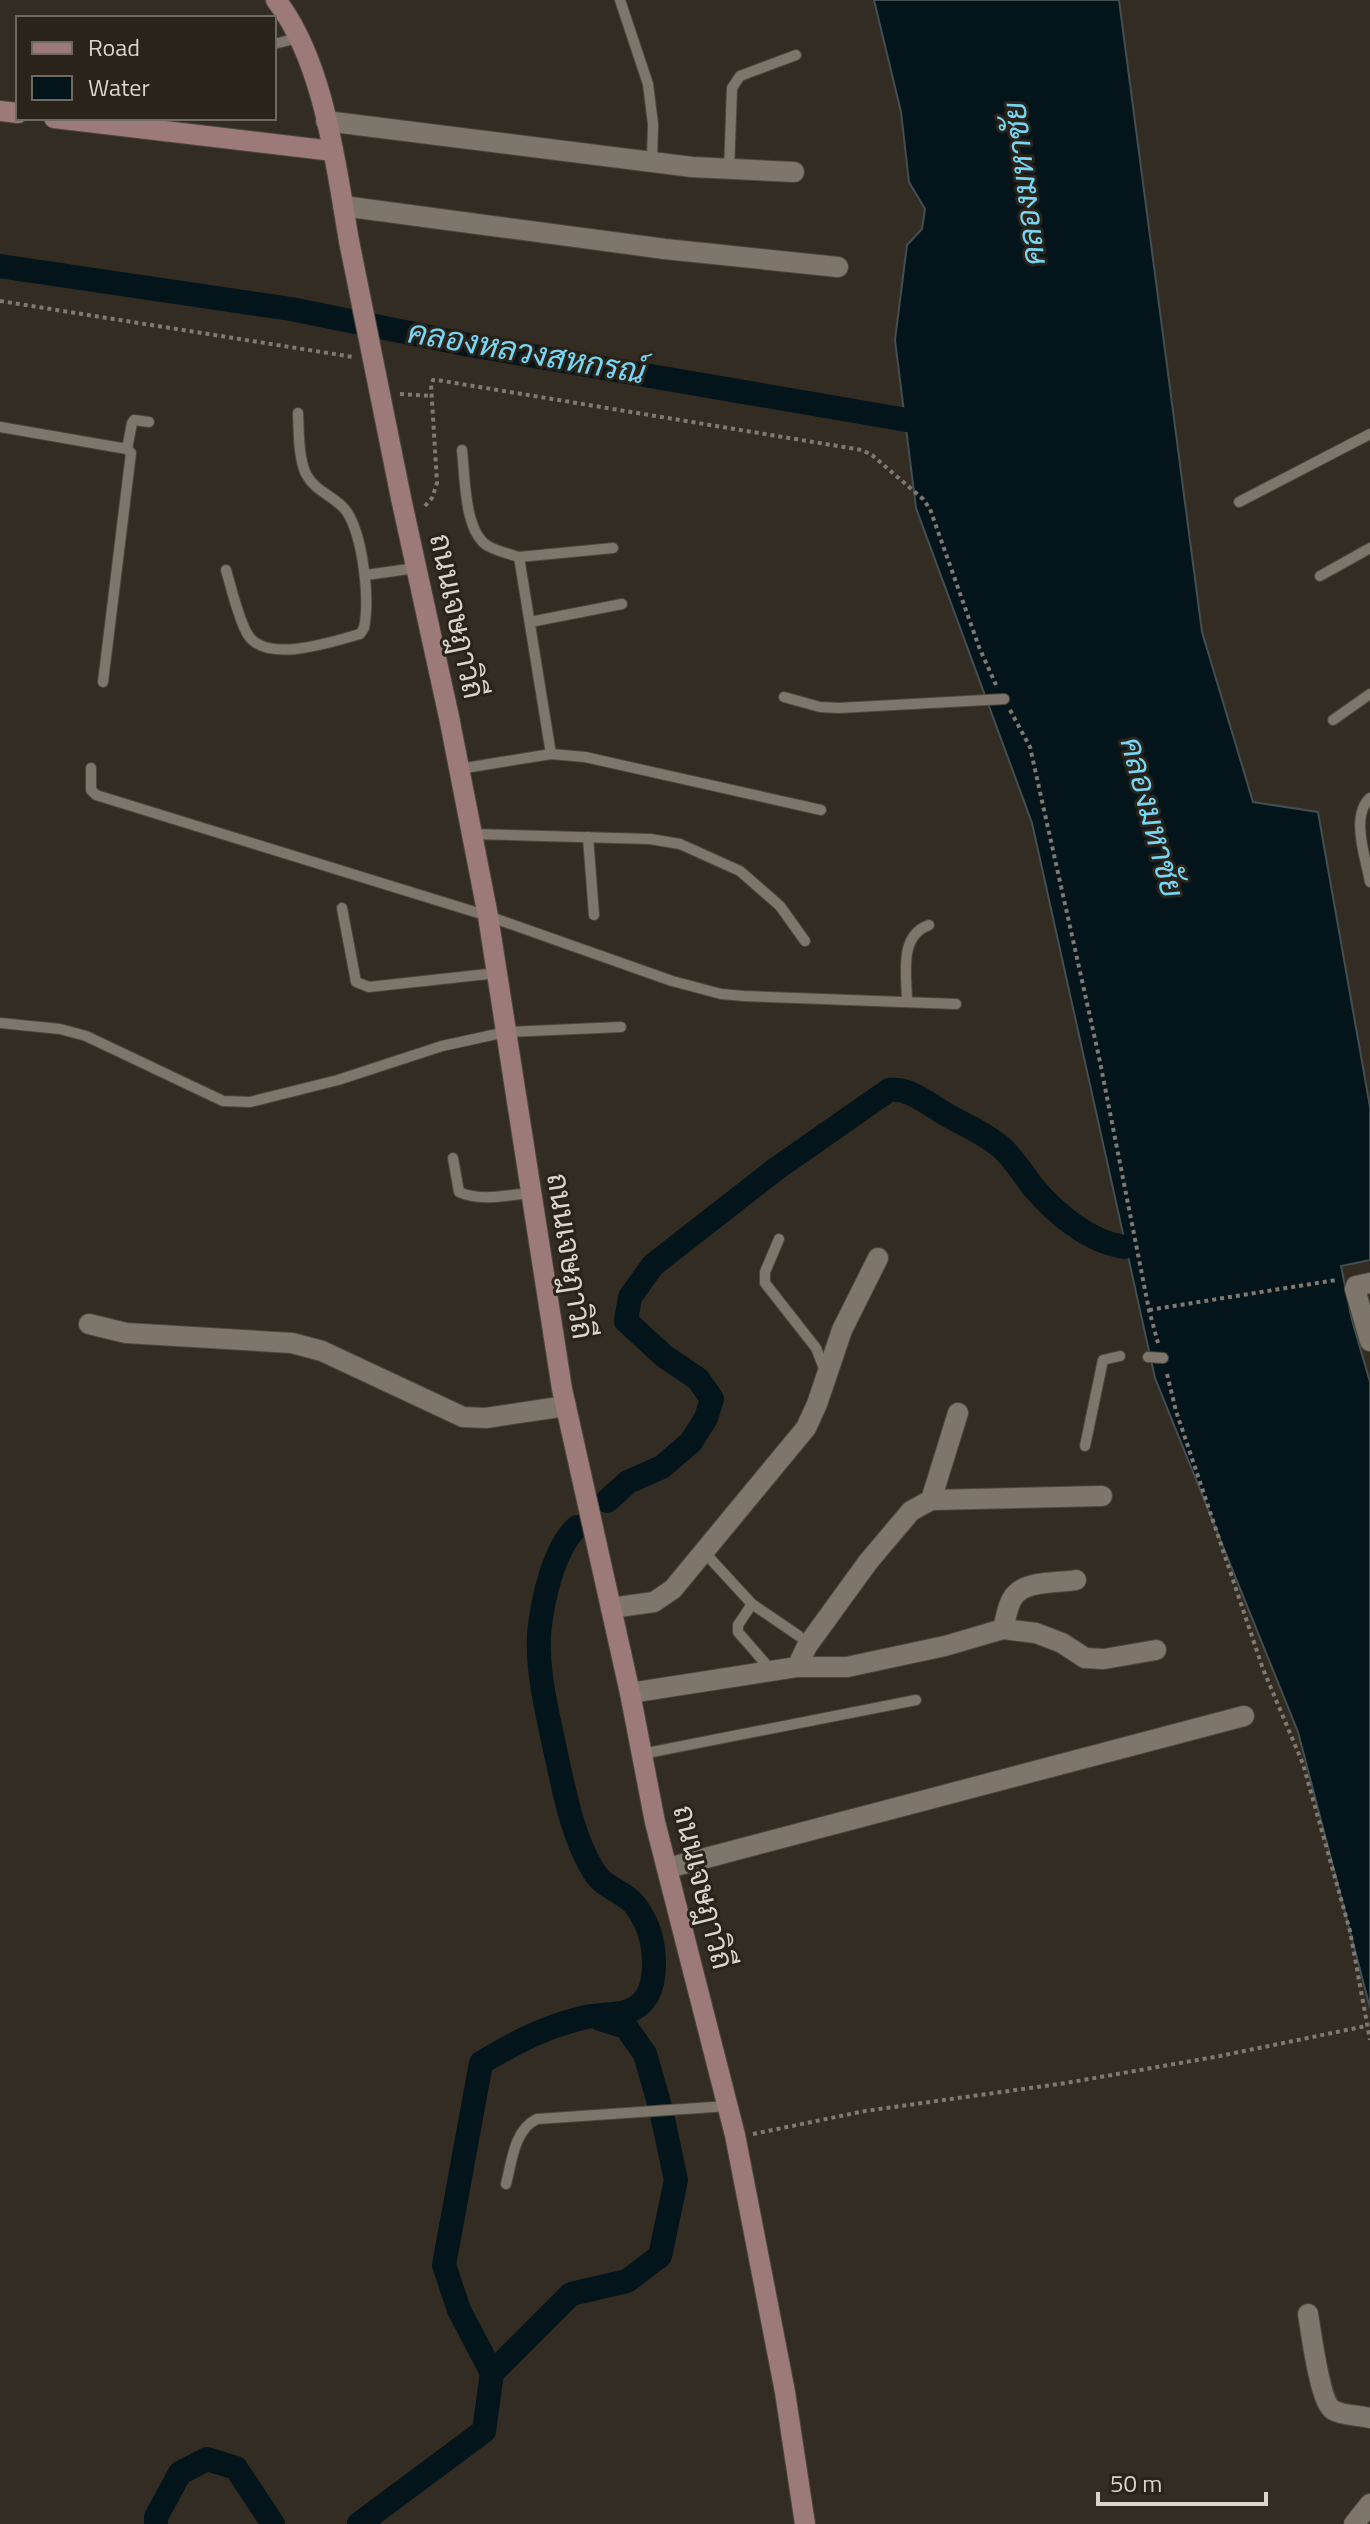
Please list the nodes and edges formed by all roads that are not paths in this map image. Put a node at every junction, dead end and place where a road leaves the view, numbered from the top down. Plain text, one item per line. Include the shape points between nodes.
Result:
1 (276, 0) edge
2 (620, 0) edge
3 (298, 38) junction
4 (276, 44) edge
5 (796, 55) dead end
6 (71, 120) edge
7 (326, 121) junction
8 (333, 151) junction
9 (652, 161) junction
10 (729, 171) junction
11 (794, 172) dead end
12 (343, 206) junction
13 (838, 267) dead end
14 (298, 413) dead end
15 (149, 422) dead end
16 (0, 427) edge
17 (1370, 434) edge
18 (127, 449) junction
19 (462, 450) dead end
20 (1239, 502) dead end
21 (613, 548) dead end
22 (1370, 548) edge
23 (519, 557) junction
24 (416, 568) junction
25 (226, 570) dead end
26 (366, 575) junction
27 (1320, 576) dead end
28 (622, 604) dead end
29 (530, 622) junction
30 (103, 682) dead end
31 (1370, 694) edge
32 (784, 697) dead end
33 (1004, 699) dead end
34 (1333, 720) dead end
35 (551, 754) junction
36 (91, 768) dead end
37 (459, 769) junction
38 (1370, 798) edge
39 (821, 810) dead end
40 (472, 834) junction
41 (588, 837) junction
42 (1370, 882) edge
43 (342, 908) dead end
44 (594, 915) dead end
45 (488, 916) junction
46 (929, 925) dead end
47 (805, 941) dead end
48 (497, 973) junction
49 (907, 1002) junction
50 (956, 1004) dead end
51 (0, 1023) edge
52 (621, 1027) dead end
53 (506, 1032) junction
54 (453, 1158) dead end
55 (530, 1193) junction
56 (779, 1239) dead end
57 (878, 1258) dead end
58 (1370, 1283) edge
59 (89, 1324) dead end
60 (1370, 1341) edge
61 (1120, 1356) dead end
62 (1148, 1357) dead end
63 (1163, 1358) road end
64 (826, 1373) junction
65 (566, 1406) junction
66 (958, 1413) dead end
67 (1085, 1446) dead end
68 (1102, 1496) dead end
69 (931, 1500) junction
70 (705, 1553) junction
71 (1076, 1580) dead end
72 (752, 1604) junction
73 (611, 1608) junction
74 (1003, 1629) junction
75 (799, 1636) dead end
76 (1156, 1650) dead end
77 (797, 1667) junction
78 (771, 1670) junction
79 (630, 1693) junction
80 (916, 1700) dead end
81 (1244, 1716) dead end
82 (642, 1754) junction
83 (668, 1868) junction
84 (728, 2106) junction
85 (506, 2184) dead end
86 (1308, 2314) dead end
87 (1370, 2418) edge
88 (1370, 2504) edge
89 (805, 2524) edge
90 (1354, 2524) edge

1 - 3 street, ถนนเจษฎาวิถี
2 - 9 lane via 648,84
3 - 4 lane
3 - 7 street, ถนนเจษฎาวิถี
5 - 10 lane via 740,76 732,88
6 - 8 street
7 - 8 street, ถนนเจษฎาวิถี
7 - 9 street
8 - 12 street, ถนนเจษฎาวิถี
9 - 10 street
10 - 11 street
12 - 13 street
12 - 24 street, ถนนเจษฎาวิถี, bridge
14 - 26 lane via 305,473 347,512
15 - 18 lane via 134,420
16 - 18 lane
17 - 20 lane
18 - 30 lane via 132,459
19 - 23 lane via 477,536 488,546
21 - 23 lane
22 - 27 lane
23 - 29 lane
24 - 26 lane
24 - 37 street, ถนนเจษฎาวิถี
25 - 26 lane via 248,636 281,651 360,634 366,618
28 - 29 lane
29 - 35 lane
31 - 34 lane
32 - 33 lane via 839,708
35 - 37 lane
35 - 39 lane via 614,762
36 - 45 lane via 91,790 96,795
37 - 40 street, ถนนเจษฎาวิถี
38 - 42 lane via 1360,821
40 - 41 lane
40 - 45 street, ถนนเจษฎาวิถี
41 - 44 lane
41 - 47 lane via 650,839 704,853 740,871 770,897
43 - 48 lane via 356,982 369,987
45 - 48 street, ถนนเจษฎาวิถี
45 - 49 lane via 721,994
46 - 49 lane via 912,935 907,948
48 - 53 street, ถนนเจษฎาวิถี
49 - 50 lane
51 - 53 lane via 86,1036 223,1101 250,1102
52 - 53 lane
53 - 55 street, ถนนเจษฎาวิถี
54 - 55 lane via 459,1192 480,1198
55 - 65 street, ถนนเจษฎาวิถี
56 - 64 lane via 765,1283 816,1348
57 - 64 street
58 - 60 street via 1355,1289
59 - 65 street via 126,1333 292,1343 322,1351 463,1417
61 - 67 lane via 1103,1360
62 - 63 lane
64 - 70 street via 806,1428
65 - 73 street, ถนนเจษฎาวิถี
66 - 69 street
68 - 69 street
69 - 77 street via 911,1511 868,1562
70 - 72 lane
70 - 73 street via 654,1602
71 - 74 street via 1018,1591
72 - 75 lane
72 - 78 lane via 738,1632
73 - 79 street, ถนนเจษฎาวิถี
74 - 76 street via 1036,1633 1085,1658
74 - 77 street via 847,1667
77 - 78 street
78 - 79 street
79 - 82 street, ถนนเจษฎาวิถี
80 - 82 lane
81 - 83 street
82 - 83 street, ถนนเจษฎาวิถี
83 - 84 street, ถนนเจษฎาวิถี
84 - 85 lane via 537,2119 519,2138
84 - 89 street, ถนนเจษฎาวิถี via 785,2392
86 - 87 street via 1328,2405
88 - 90 street

